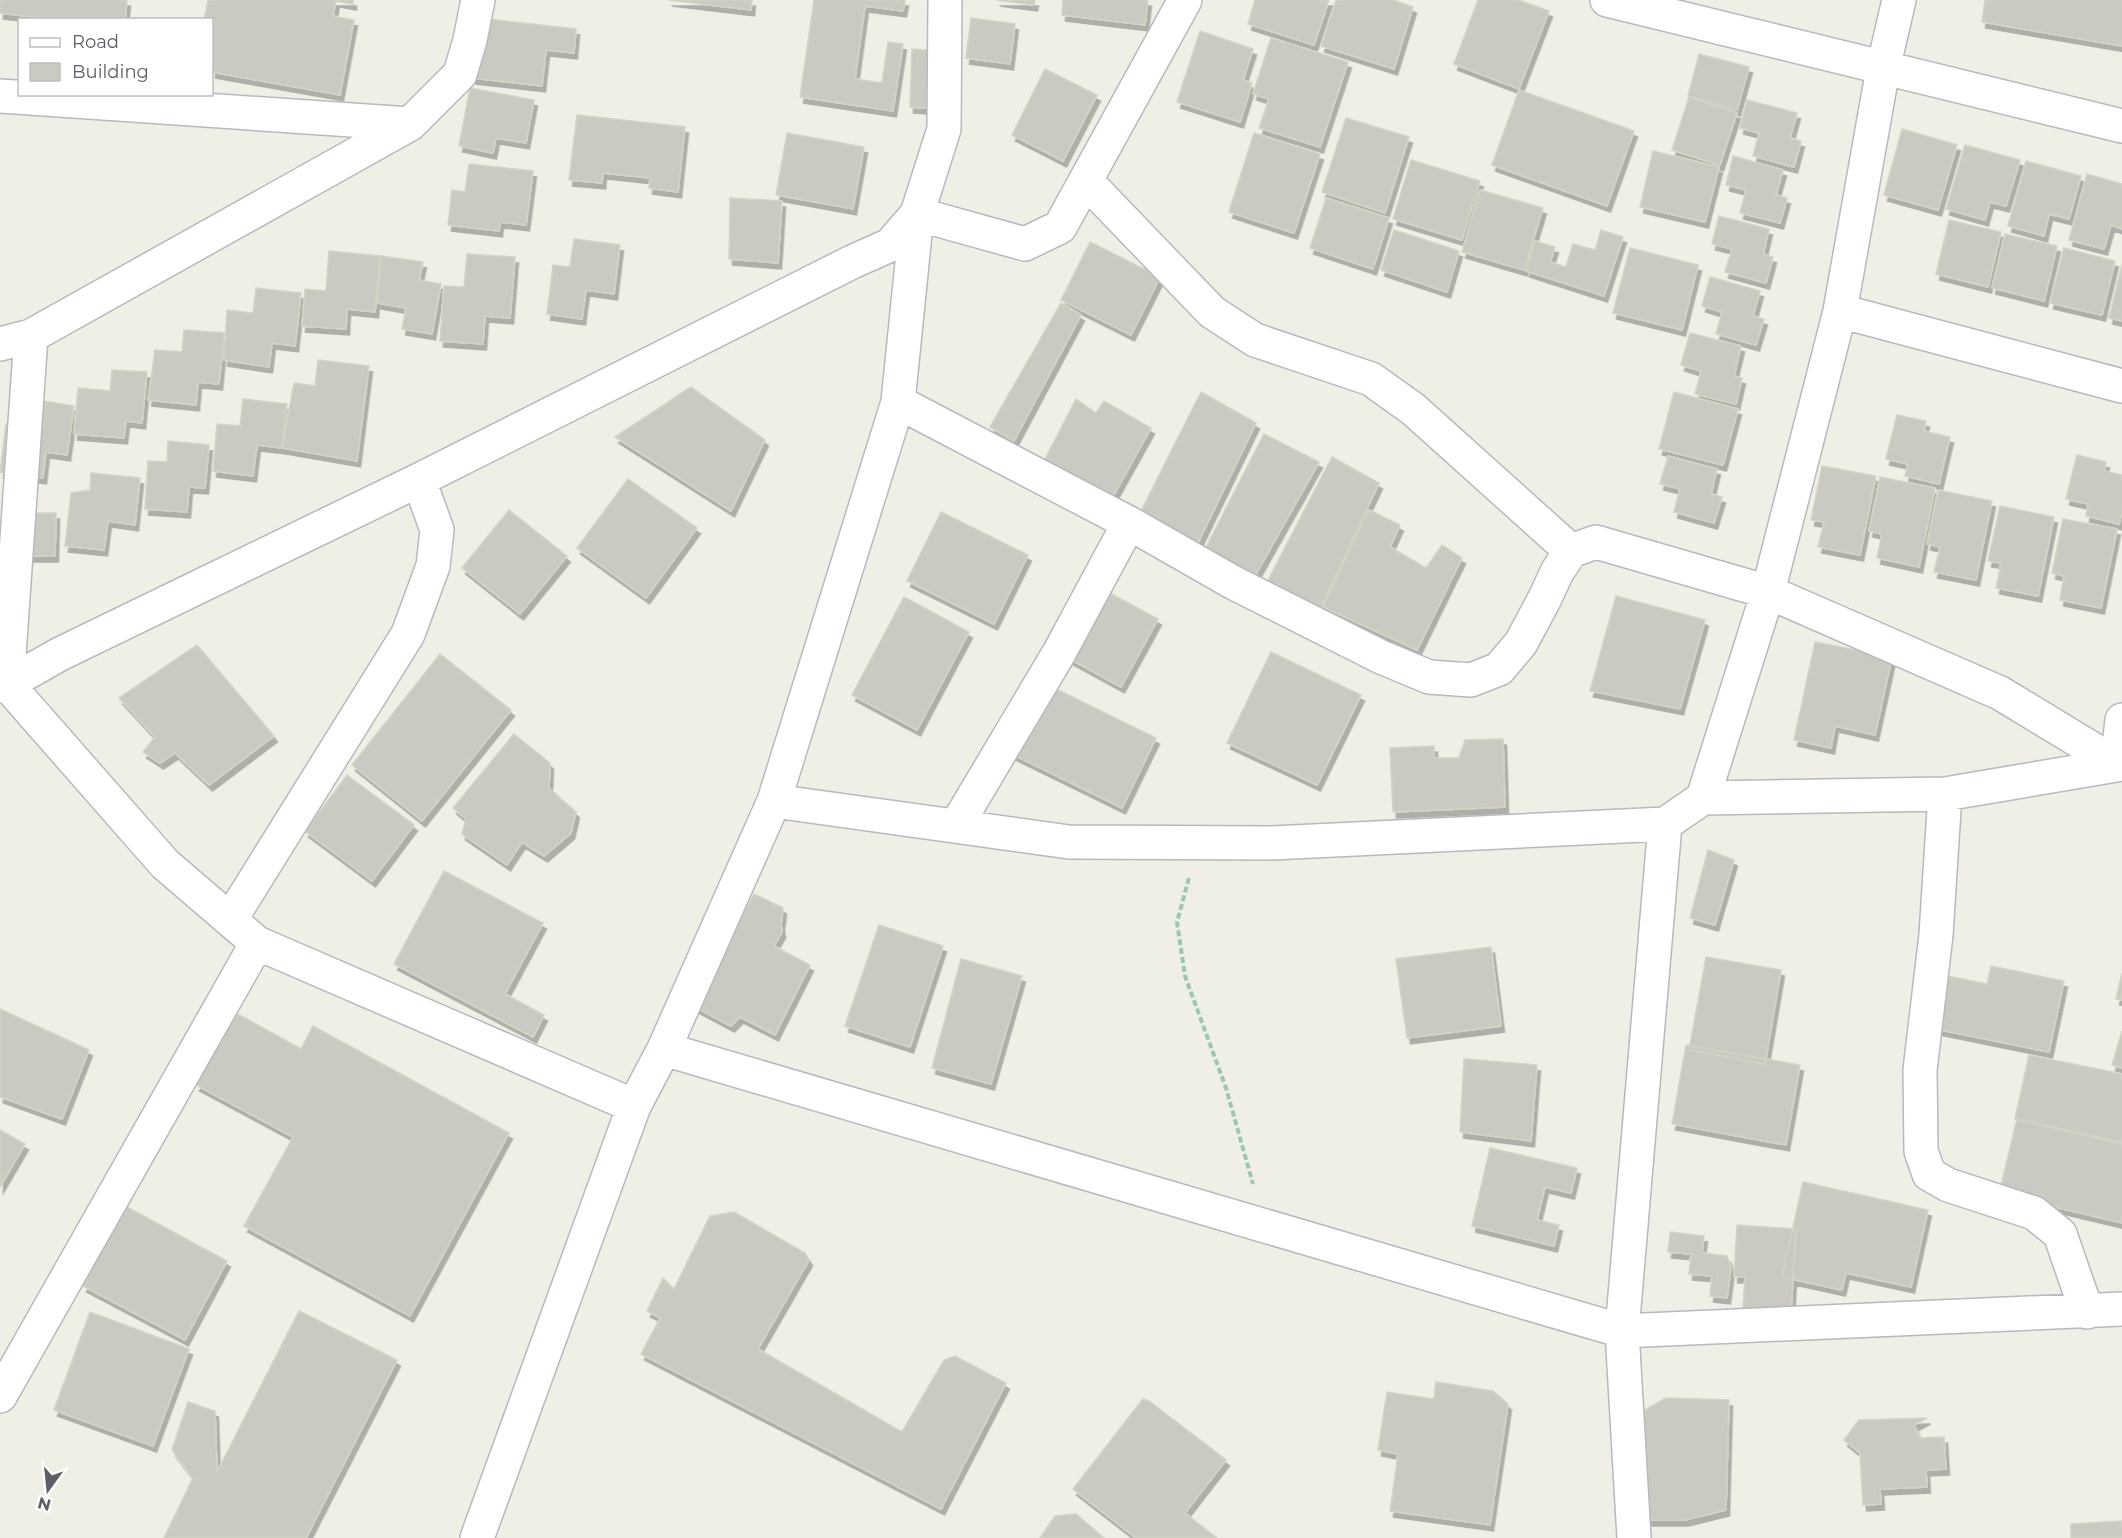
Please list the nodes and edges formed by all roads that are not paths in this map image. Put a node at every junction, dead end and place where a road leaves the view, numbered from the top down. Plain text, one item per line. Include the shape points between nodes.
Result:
1 (478, 0) edge
2 (945, 0) edge
3 (1185, 0) edge
4 (1607, 0) edge
5 (1899, 0) edge
6 (1883, 69) junction
7 (0, 96) edge
8 (410, 124) junction
9 (2122, 126) edge
10 (1086, 181) junction
11 (917, 214) junction
12 (1839, 311) junction
13 (31, 336) junction
14 (0, 344) edge
15 (2122, 386) edge
16 (898, 402) junction
17 (419, 480) junction
18 (1129, 523) junction
19 (1571, 551) junction
20 (1768, 592) junction
21 (4, 685) edge
22 (2122, 720) edge
23 (2120, 764) edge
24 (1945, 794) junction
25 (1703, 798) junction
26 (774, 801) junction
27 (1665, 824) junction
28 (956, 826) junction
29 (230, 920) junction
30 (257, 943) junction
31 (663, 1049) junction
32 (634, 1106) junction
33 (2122, 1309) edge
34 (2087, 1312) junction
35 (1623, 1331) junction
36 (0, 1396) edge
37 (477, 1538) edge
38 (1634, 1538) edge

1 - 8 street via 460,74
2 - 11 street via 944,129
3 - 10 street
4 - 6 street
5 - 6 street
6 - 9 street
6 - 12 street
7 - 8 street
8 - 13 street
10 - 11 street via 1060,227 1025,244
10 - 19 street via 1212,312 1255,340 1371,379 1413,409
11 - 16 street
11 - 17 street via 890,245
12 - 15 street
12 - 20 street
13 - 14 street
13 - 21 street
16 - 18 street
16 - 26 street
17 - 21 street
17 - 29 street via 437,530 433,566 408,634
18 - 19 street via 1234,583 1360,647 1439,678 1471,680 1499,669 1521,644
18 - 28 street via 1059,653
19 - 20 street via 1596,542
20 - 23 street via 2000,693
20 - 25 street
21 - 29 street via 165,864
22 - 23 street
23 - 24 street
24 - 25 street
24 - 34 street via 1936,935 1920,1070 1920,1151 1929,1174 1948,1185 2034,1213 2060,1234
25 - 27 street
26 - 28 street
26 - 31 street
27 - 28 street via 1272,843 1070,842
27 - 35 street
29 - 30 street
30 - 32 street
30 - 36 street
31 - 32 street
31 - 35 street
32 - 37 street
33 - 34 street
34 - 35 street
35 - 38 street

